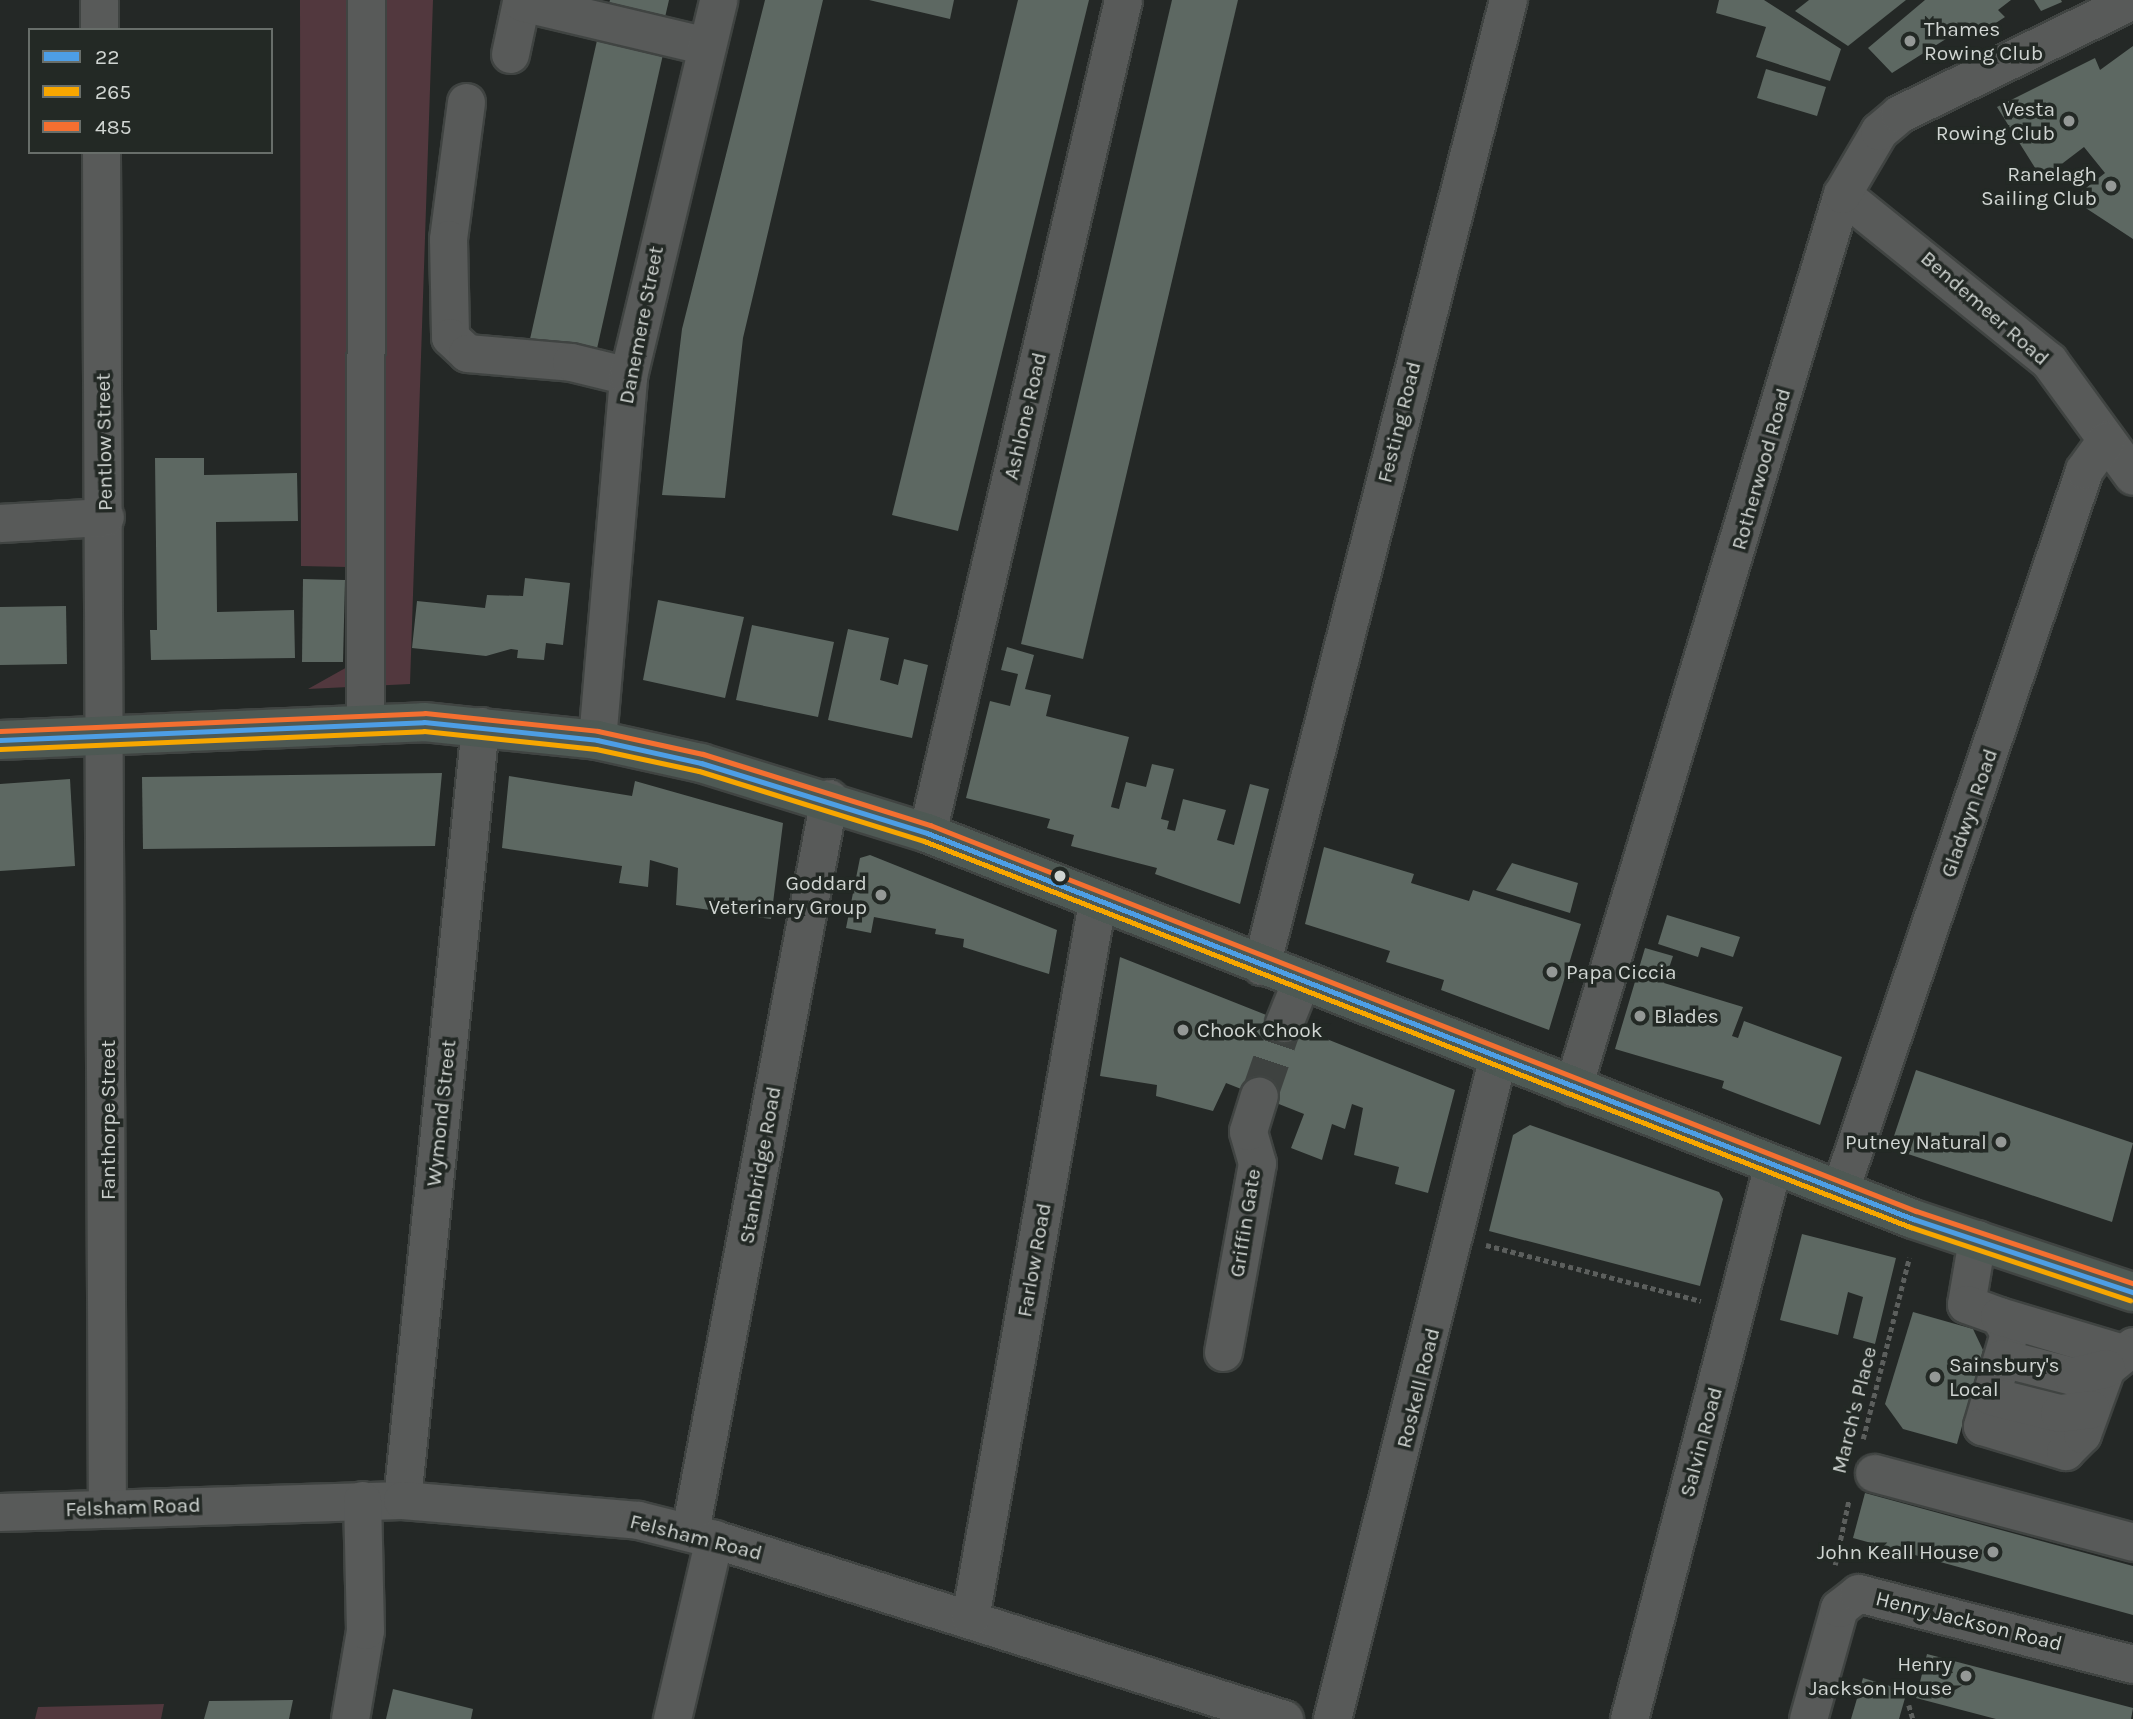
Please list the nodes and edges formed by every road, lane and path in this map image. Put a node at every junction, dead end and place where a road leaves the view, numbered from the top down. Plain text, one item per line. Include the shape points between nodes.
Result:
1 (99, 0) edge
2 (366, 0) edge
3 (718, 0) edge
4 (1123, 0) edge
5 (1508, 0) edge
6 (2133, 0) edge
7 (99, 28) edge
8 (707, 46) junction
9 (510, 54) dead end
10 (466, 102) dead end
11 (101, 154) edge
12 (1842, 194) junction
13 (628, 376) junction
14 (2106, 440) junction
15 (2133, 476) edge
16 (105, 517) junction
17 (0, 523) edge
18 (365, 723) junction
19 (481, 726) junction
20 (107, 731) junction
21 (0, 740) edge
22 (597, 740) junction
23 (830, 798) junction
24 (927, 832) junction
25 (1097, 902) junction
26 (1261, 966) junction
27 (1301, 981) junction
28 (1284, 1023) tunnel mouth
29 (1498, 1056) junction
30 (1573, 1087) junction
31 (1259, 1096) tunnel mouth
32 (1773, 1164) junction
33 (1840, 1190) junction
34 (1455, 1237) junction
35 (1977, 1239) junction
36 (1911, 1248) dead end
37 (2133, 1292) edge
38 (1736, 1310) junction
39 (1998, 1316) junction
40 (1223, 1352) dead end
41 (2121, 1356) edge
42 (2002, 1358) junction
43 (1862, 1473) junction
44 (362, 1500) junction
45 (402, 1500) junction
46 (107, 1508) junction
47 (0, 1512) edge
48 (702, 1535) junction
49 (2133, 1542) edge
50 (1836, 1581) dead end
51 (970, 1618) junction
52 (2133, 1664) edge
53 (1909, 1705) dead end
54 (1265, 1715) edge
55 (350, 1719) edge
56 (671, 1719) edge
57 (1332, 1719) edge
58 (1629, 1719) edge
59 (1808, 1719) edge
60 (1913, 1719) edge

1 - 7 street
2 - 18 street
3 - 8 street, Danemere Street
4 - 24 street, Ashlone Road
5 - 26 street, Festing Road
6 - 12 street, Rotherwood Road via 1899,114 1879,131
8 - 9 street via 521,2
8 - 13 street, Danemere Street
10 - 13 street via 448,239 450,337 467,353 570,362
11 - 16 street, Pentlow Street
12 - 14 street, Bendemeer Road via 2049,361
12 - 30 street, Rotherwood Road
13 - 22 street, Danemere Street
14 - 15 street, Bendemeer Road
14 - 33 street, Gladwyn Road via 2084,470
16 - 17 street
16 - 20 street, Pentlow Street
18 - 19 main road
18 - 20 main road
19 - 22 main road
19 - 45 street, Wymond Street
20 - 21 main road
20 - 46 street, Fanthorpe Street
22 - 23 main road
23 - 24 main road
23 - 48 street, Stanbridge Road
24 - 25 main road
25 - 26 main road
25 - 51 street, Farlow Road
26 - 27 main road
27 - 28 street
27 - 29 main road
29 - 30 main road
29 - 34 street, Roskell Road
30 - 32 main road
31 - 40 street, Griffin Gate via 1248,1131 1257,1163
32 - 33 main road
32 - 38 street, Salvin Road
33 - 35 main road
34 - 38 path
34 - 57 street, Roskell Road
35 - 37 main road
35 - 39 street via 1966,1304
36 - 43 path, March's Place
38 - 58 street, Salvin Road
39 - 41 street
39 - 42 street via 2010,1333
41 - 42 street via 2072,1376
41 - 42 street via 2082,1434 2065,1451 1982,1426
43 - 49 street
43 - 50 path, March's Place via 1834,1558
44 - 45 street, Felsham Road
44 - 46 street, Felsham Road
44 - 55 street via 365,1630
45 - 48 street, Felsham Road via 543,1510
46 - 47 street, Felsham Road
48 - 51 street, Felsham Road
48 - 56 street, Stanbridge Road
51 - 54 street, Felsham Road
52 - 59 street, Henry Jackson Road via 1858,1593 1839,1608
53 - 60 path

